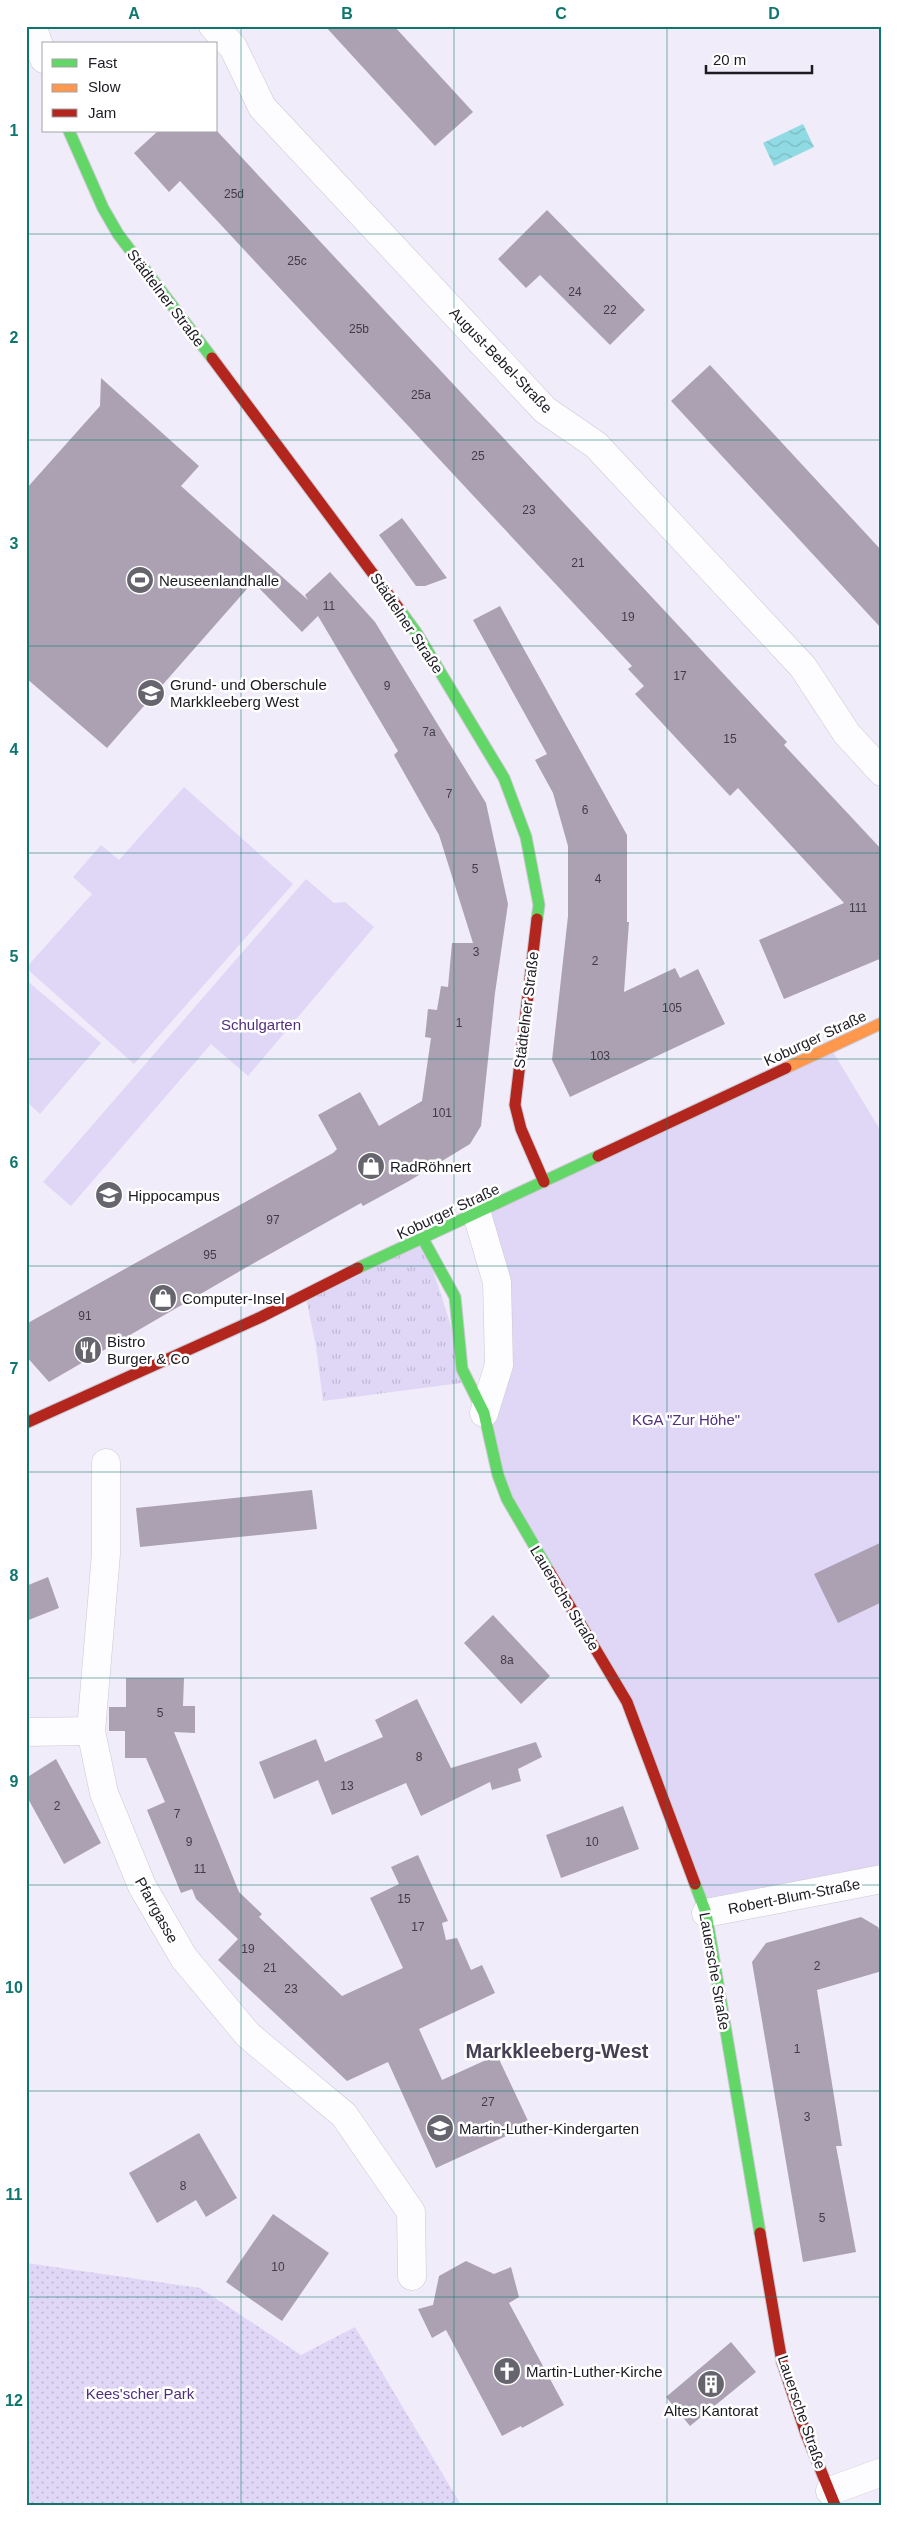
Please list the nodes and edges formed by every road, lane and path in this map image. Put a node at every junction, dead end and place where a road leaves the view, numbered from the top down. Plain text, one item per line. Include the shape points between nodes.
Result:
1 (32, 26) edge
2 (214, 26) edge
3 (42, 54) edge
4 (69, 132) edge
5 (882, 772) edge
6 (882, 1023) edge
7 (544, 1182) junction
8 (477, 1214) junction
9 (423, 1239) junction
10 (484, 1413) junction
11 (26, 1423) edge
12 (106, 1463) dead end
13 (91, 1731) junction
14 (26, 1732) edge
15 (882, 1879) edge
16 (706, 1914) junction
17 (412, 2276) dead end
18 (882, 2472) edge
19 (833, 2498) edge

1 - 3 street
2 - 5 street, August-Bebel-Straße via 233,46 262,107 545,410 596,445 803,667 847,734
4 - 7 street, Städtelner Straße via 118,234 340,526 418,635 504,778 526,837 539,905 515,1105 521,1129
6 - 7 street, Koburger Straße
7 - 8 street, Koburger Straße
8 - 9 street, Koburger Straße
8 - 10 street via 497,1282 499,1365
9 - 10 street, Lauersche Straße via 455,1297 462,1369
9 - 11 street, Koburger Straße
10 - 16 street, Lauersche Straße via 507,1499 628,1702
12 - 13 street, Pfarrgasse via 106,1554
13 - 14 street
13 - 17 street, Pfarrgasse via 104,1793 142,1886 184,1958 248,2035 344,2115 411,2212
15 - 16 street, Robert-Blum-Straße
16 - 19 street, Lauersche Straße via 782,2362 806,2434
18 - 19 street

